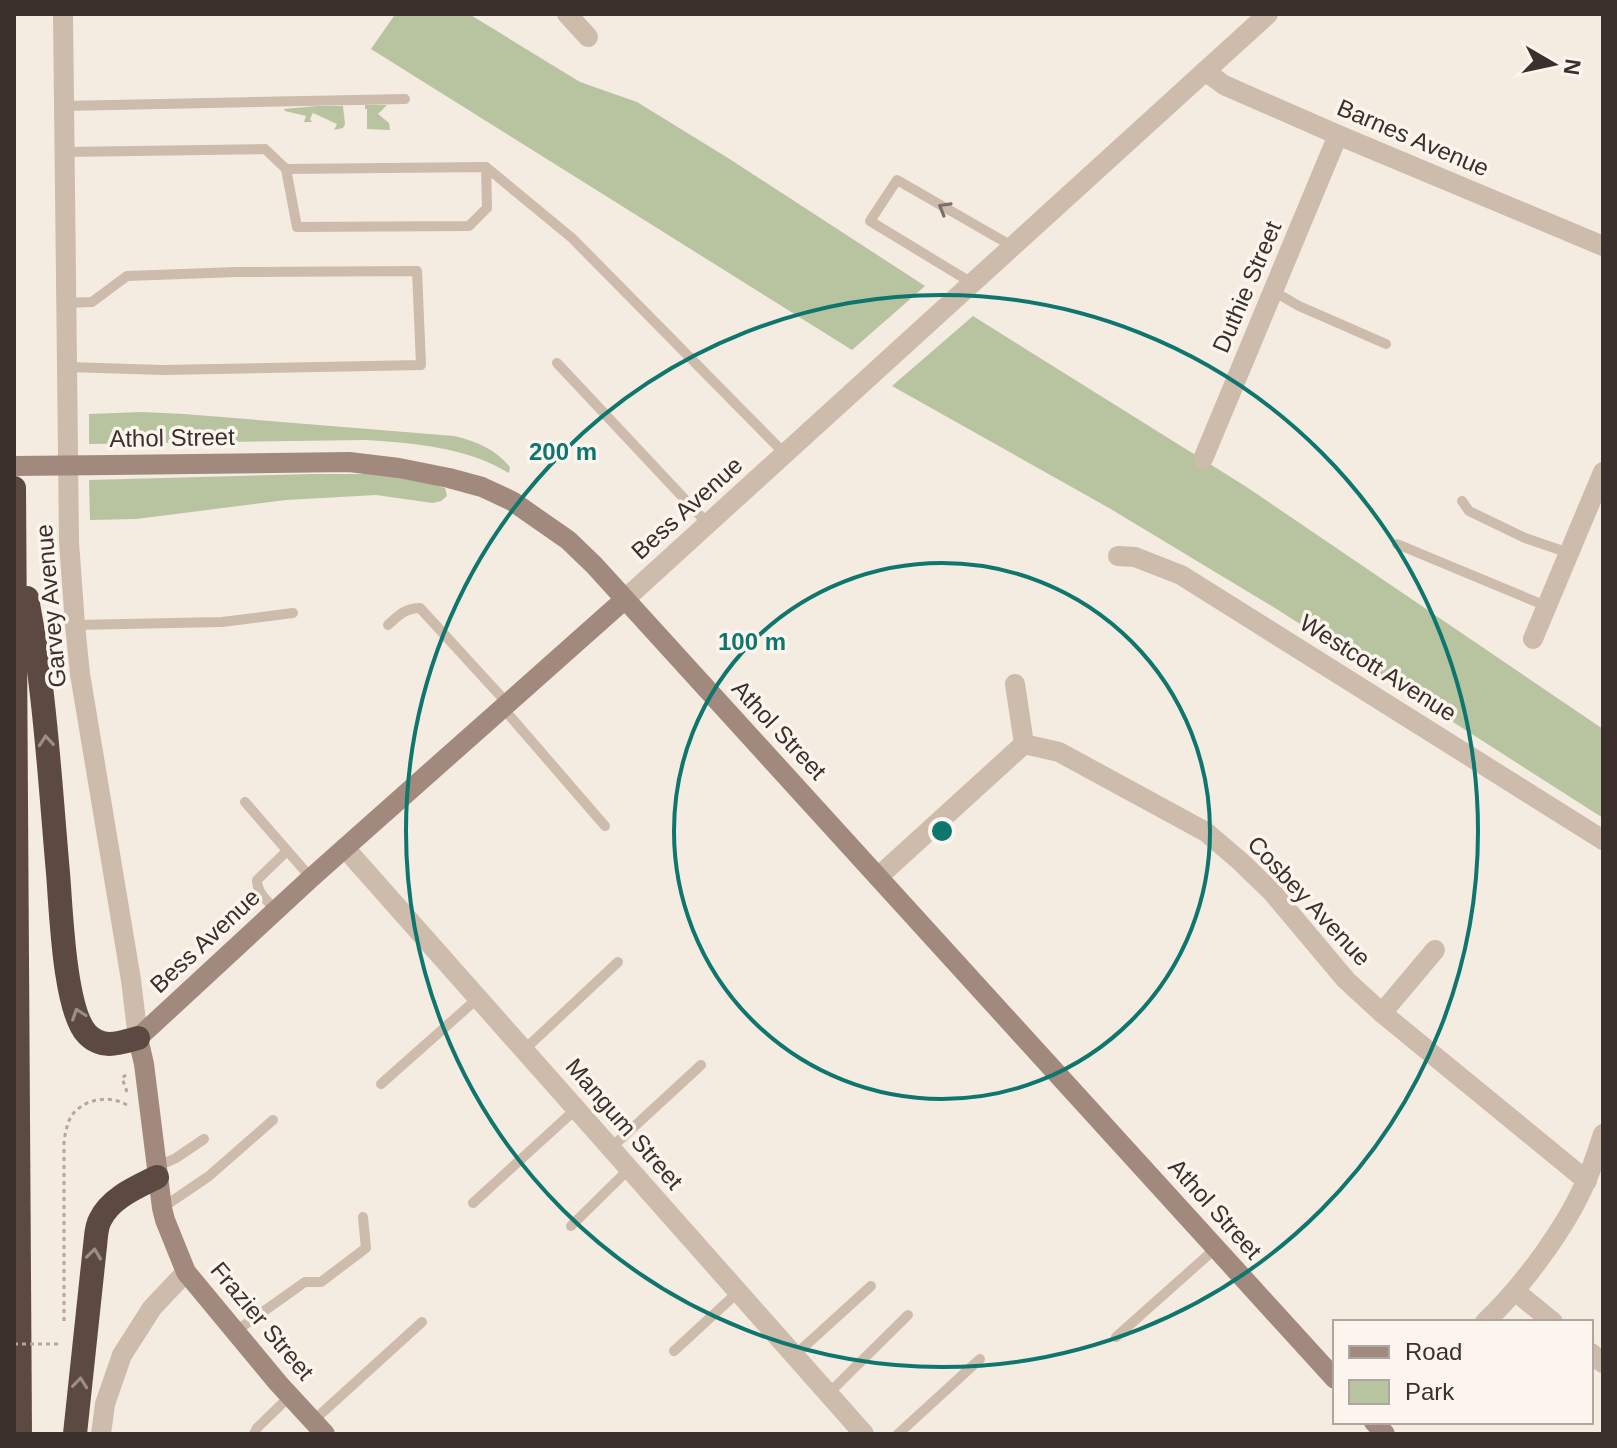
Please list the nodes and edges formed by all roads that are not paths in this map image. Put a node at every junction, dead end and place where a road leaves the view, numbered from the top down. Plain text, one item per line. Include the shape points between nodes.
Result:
1 (63, 14) edge
2 (567, 14) edge
3 (1268, 14) edge
4 (588, 37) dead end
5 (1205, 71) junction
6 (405, 99) dead end
7 (64, 106) junction
8 (1338, 135) junction
9 (65, 152) junction
10 (486, 167) junction
11 (286, 169) junction
12 (1012, 246) junction
13 (1603, 246) edge
14 (972, 283) junction
15 (1273, 291) junction
16 (66, 303) junction
17 (1386, 344) dead end
18 (557, 363) dead end
19 (67, 367) junction
20 (785, 454) junction
21 (1203, 459) dead end
22 (14, 466) edge
23 (1603, 472) edge
24 (14, 488) edge
25 (1462, 501) dead end
26 (708, 524) junction
27 (15, 529) edge
28 (1397, 544) dead end
29 (1569, 553) junction
30 (1118, 556) dead end
31 (624, 600) junction
32 (1546, 606) junction
33 (293, 613) dead end
34 (75, 625) junction
35 (388, 625) dead end
36 (1533, 639) dead end
37 (1015, 684) dead end
38 (505, 706) junction
39 (1024, 744) junction
40 (245, 802) dead end
41 (605, 826) dead end
42 (1603, 840) edge
43 (345, 848) junction
44 (287, 851) junction
45 (878, 877) junction
46 (311, 878) junction
47 (277, 911) junction
48 (1435, 950) dead end
49 (618, 962) dead end
50 (478, 998) junction
51 (1382, 1013) junction
52 (138, 1038) junction
53 (524, 1050) junction
54 (701, 1065) dead end
55 (381, 1084) dead end
56 (576, 1109) junction
57 (273, 1120) dead end
58 (1603, 1134) edge
59 (204, 1139) dead end
60 (611, 1148) junction
61 (629, 1169) junction
62 (1587, 1181) junction
63 (158, 1185) junction
64 (473, 1203) dead end
65 (363, 1217) dead end
66 (571, 1226) dead end
67 (1216, 1248) junction
68 (186, 1272) junction
69 (871, 1286) dead end
70 (1515, 1291) junction
71 (738, 1292) junction
72 (908, 1315) dead end
73 (1487, 1320) edge
74 (1551, 1320) edge
75 (422, 1322) dead end
76 (236, 1331) junction
77 (1116, 1337) dead end
78 (674, 1351) dead end
79 (795, 1355) junction
80 (980, 1359) dead end
81 (1333, 1377) edge
82 (828, 1394) junction
83 (290, 1396) junction
84 (319, 1428) edge
85 (20, 1434) edge
86 (75, 1434) edge
87 (101, 1434) edge
88 (254, 1434) edge
89 (864, 1434) edge
90 (898, 1434) edge

1 - 7 street, Garvey Avenue
2 - 4 street
3 - 5 street, Bess Avenue
5 - 8 street, Barnes Avenue via 1224,85
5 - 12 street, Bess Avenue
6 - 7 lane
7 - 9 street, Garvey Avenue
8 - 13 street, Barnes Avenue
8 - 15 street, Duthie Street
9 - 11 lane via 265,149
9 - 16 street, Garvey Avenue
10 - 11 lane
10 - 11 lane via 487,208 469,226 297,227
10 - 20 lane via 572,238
12 - 14 street, Bess Avenue
12 -> 14 lane via 897,180 870,221
14 - 20 street, Bess Avenue
15 - 17 lane
15 - 21 street, Duthie Street
16 - 19 street, Garvey Avenue
16 - 19 lane via 92,302 127,276 417,271 421,365
18 - 26 lane
19 - 34 street, Garvey Avenue
20 - 26 street, Bess Avenue
22 - 31 street, Athol Street, bridge via 349,462 449,478 482,487 541,520 594,565
23 - 29 street
24 - 27 highway
25 - 29 lane via 1469,511
26 - 31 street, Bess Avenue
52 -> 27 highway via 115,1045 97,1042 86,1033 75,1006 65,954 39,671
27 - 85 highway
28 - 32 lane
29 - 32 street
30 - 42 street, Westcott Avenue via 1181,575
31 - 38 street, Bess Avenue
31 - 45 street, Athol Street
32 - 36 street
33 - 34 lane via 222,622
34 - 52 street, Garvey Avenue
35 - 38 lane via 403,611 420,608
37 - 39 street
38 - 41 lane
38 - 43 street, Bess Avenue
39 - 45 street
39 - 51 street, Cosbey Avenue via 1059,752 1206,832 1272,892 1346,980
40 - 44 lane
43 - 46 street, Bess Avenue
43 - 50 street, Mangum Street
44 - 46 lane
44 - 47 lane via 257,880 261,895
45 - 67 street, Athol Street
46 - 47 street, Bess Avenue
47 - 52 street, Bess Avenue
48 - 51 street
49 - 53 lane
50 - 53 street, Mangum Street
50 - 55 lane
51 - 62 street, Cosbey Avenue
52 - 63 street, Garvey Avenue
53 - 56 street, Mangum Street
54 - 60 lane
56 - 60 street, Mangum Street
56 - 64 lane
57 - 63 lane via 209,1176
58 - 62 street
59 - 63 lane via 176,1158
60 - 61 street, Mangum Street
61 - 66 lane
61 - 71 street, Mangum Street
62 - 70 street via 1567,1219
63 - 68 street, Frazier Street via 165,1220
86 -> 63 highway via 99,1221 121,1196
65 - 76 lane via 366,1248 321,1282 305,1282
67 - 77 lane
67 - 81 street, Athol Street
68 - 76 street, Frazier Street
68 - 87 street via 152,1308 122,1355
69 - 79 lane
70 - 73 street
70 - 74 street
71 - 78 lane
71 - 79 street, Mangum Street
72 - 82 lane
75 - 84 lane
76 - 83 street, Frazier Street
79 - 82 street, Mangum Street
80 - 90 lane
82 - 89 street, Mangum Street
83 - 84 street, Frazier Street
83 - 88 lane

